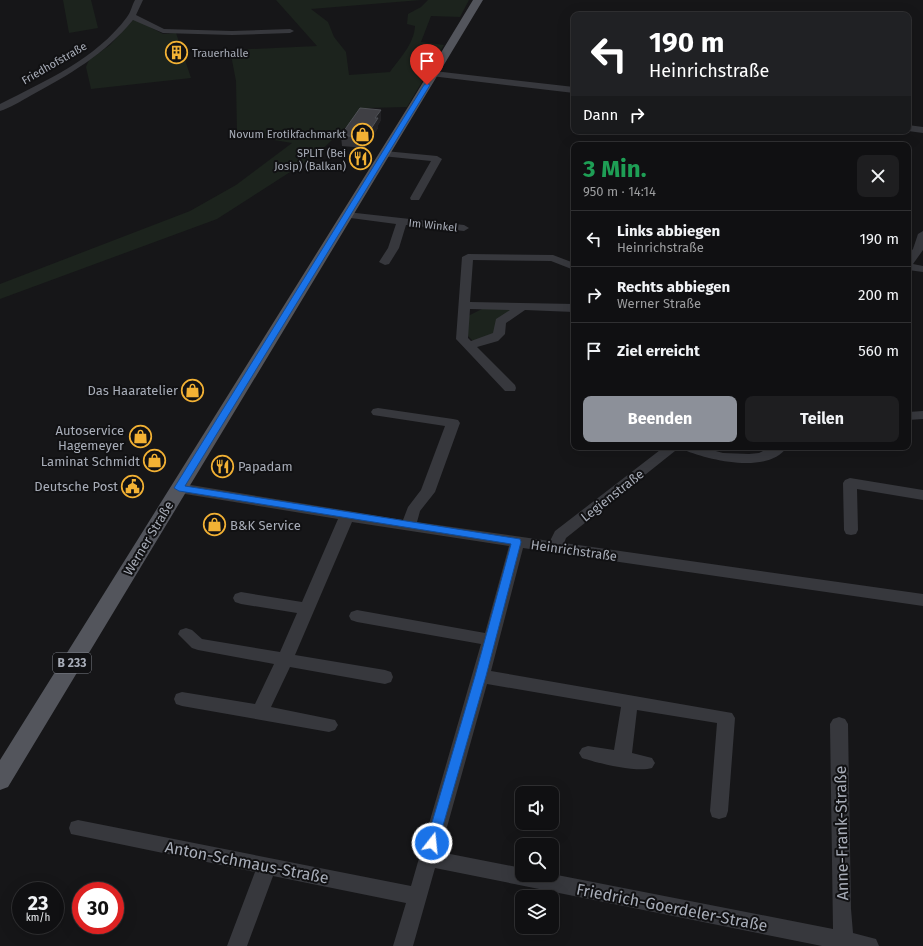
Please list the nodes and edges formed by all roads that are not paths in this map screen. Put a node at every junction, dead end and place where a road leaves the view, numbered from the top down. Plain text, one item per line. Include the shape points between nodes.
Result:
1 (139, 0) edge
2 (478, 0) edge
3 (132, 16) junction
4 (290, 31) dead end
5 (434, 74) junction
6 (571, 90) edge
7 (0, 108) edge
8 (911, 128) edge
9 (923, 130) edge
10 (385, 154) junction
11 (415, 198) dead end
12 (347, 215) junction
13 (402, 221) junction
14 (464, 228) dead end
15 (923, 234) edge
16 (911, 259) edge
17 (384, 262) dead end
18 (571, 266) edge
19 (911, 267) edge
20 (923, 269) edge
21 (464, 305) junction
22 (523, 306) junction
23 (571, 308) edge
24 (469, 345) junction
25 (510, 388) dead end
26 (378, 412) dead end
27 (923, 414) edge
28 (911, 416) edge
29 (669, 450) edge
30 (697, 450) edge
31 (775, 450) edge
32 (179, 488) junction
33 (923, 495) edge
34 (347, 516) junction
35 (408, 526) junction
36 (851, 530) dead end
37 (517, 542) junction
38 (555, 547) junction
39 (241, 598) dead end
40 (923, 600) edge
41 (307, 609) junction
42 (357, 616) dead end
43 (186, 634) dead end
44 (491, 640) junction
45 (285, 659) junction
46 (481, 676) junction
47 (385, 677) dead end
48 (182, 699) dead end
49 (630, 701) junction
50 (260, 712) junction
51 (839, 724) dead end
52 (329, 725) dead end
53 (588, 753) dead end
54 (622, 759) junction
55 (646, 763) dead end
56 (0, 780) edge
57 (719, 812) dead end
58 (78, 828) dead end
59 (427, 858) junction
60 (267, 866) junction
61 (417, 896) junction
62 (844, 944) edge
63 (237, 946) edge
64 (402, 946) edge
65 (869, 946) edge

1 - 3 street, Friedhofstraße
2 - 5 main road, Werner Straße / B 233
3 - 4 street via 163,31
3 - 7 street, Friedhofstraße via 110,41 85,61
5 - 6 street
5 - 10 main road, Werner Straße / B 233
8 - 9 street
10 - 11 street via 437,159
10 - 12 main road, Werner Straße / B 233
12 - 13 street, Im Winkel
12 - 32 main road, Werner Straße / B 233
13 - 14 street, Im Winkel
13 - 17 street, Im Winkel via 395,245 389,258
15 - 16 street via 918,249
18 - 21 street via 553,258 468,257
19 - 20 street
21 - 22 street
21 - 24 street via 462,339
22 - 23 street
22 - 24 street via 500,322 499,334 494,338
24 - 25 street
26 - 35 street via 453,423 428,492 413,510
27 - 28 street
29 - 38 street, Legienstraße via 560,535
30 - 31 street via 739,459 764,456
32 - 34 street, Heinrichstraße
32 - 56 main road, Werner Straße / B 233
33 - 36 street via 850,484
34 - 35 street, Heinrichstraße
34 - 41 street
35 - 37 street, Heinrichstraße
37 - 38 street, Heinrichstraße
37 - 44 street
38 - 40 street, Heinrichstraße
39 - 41 street
41 - 45 street
42 - 44 street
43 - 45 street via 198,644
44 - 46 street
45 - 47 street
45 - 50 street
46 - 49 street
46 - 59 street
48 - 50 street
49 - 54 street
49 - 57 street via 726,718
50 - 52 street
51 - 62 street, Anne-Frank-Straße via 841,909
53 - 54 street
54 - 55 street
58 - 60 street, Anton-Schmaus-Straße
59 - 61 street
59 - 62 street, Friedrich-Goerdeler-Straße
60 - 61 street, Anton-Schmaus-Straße
60 - 63 street
61 - 64 street
62 - 65 street, Friedrich-Goerdeler-Straße

